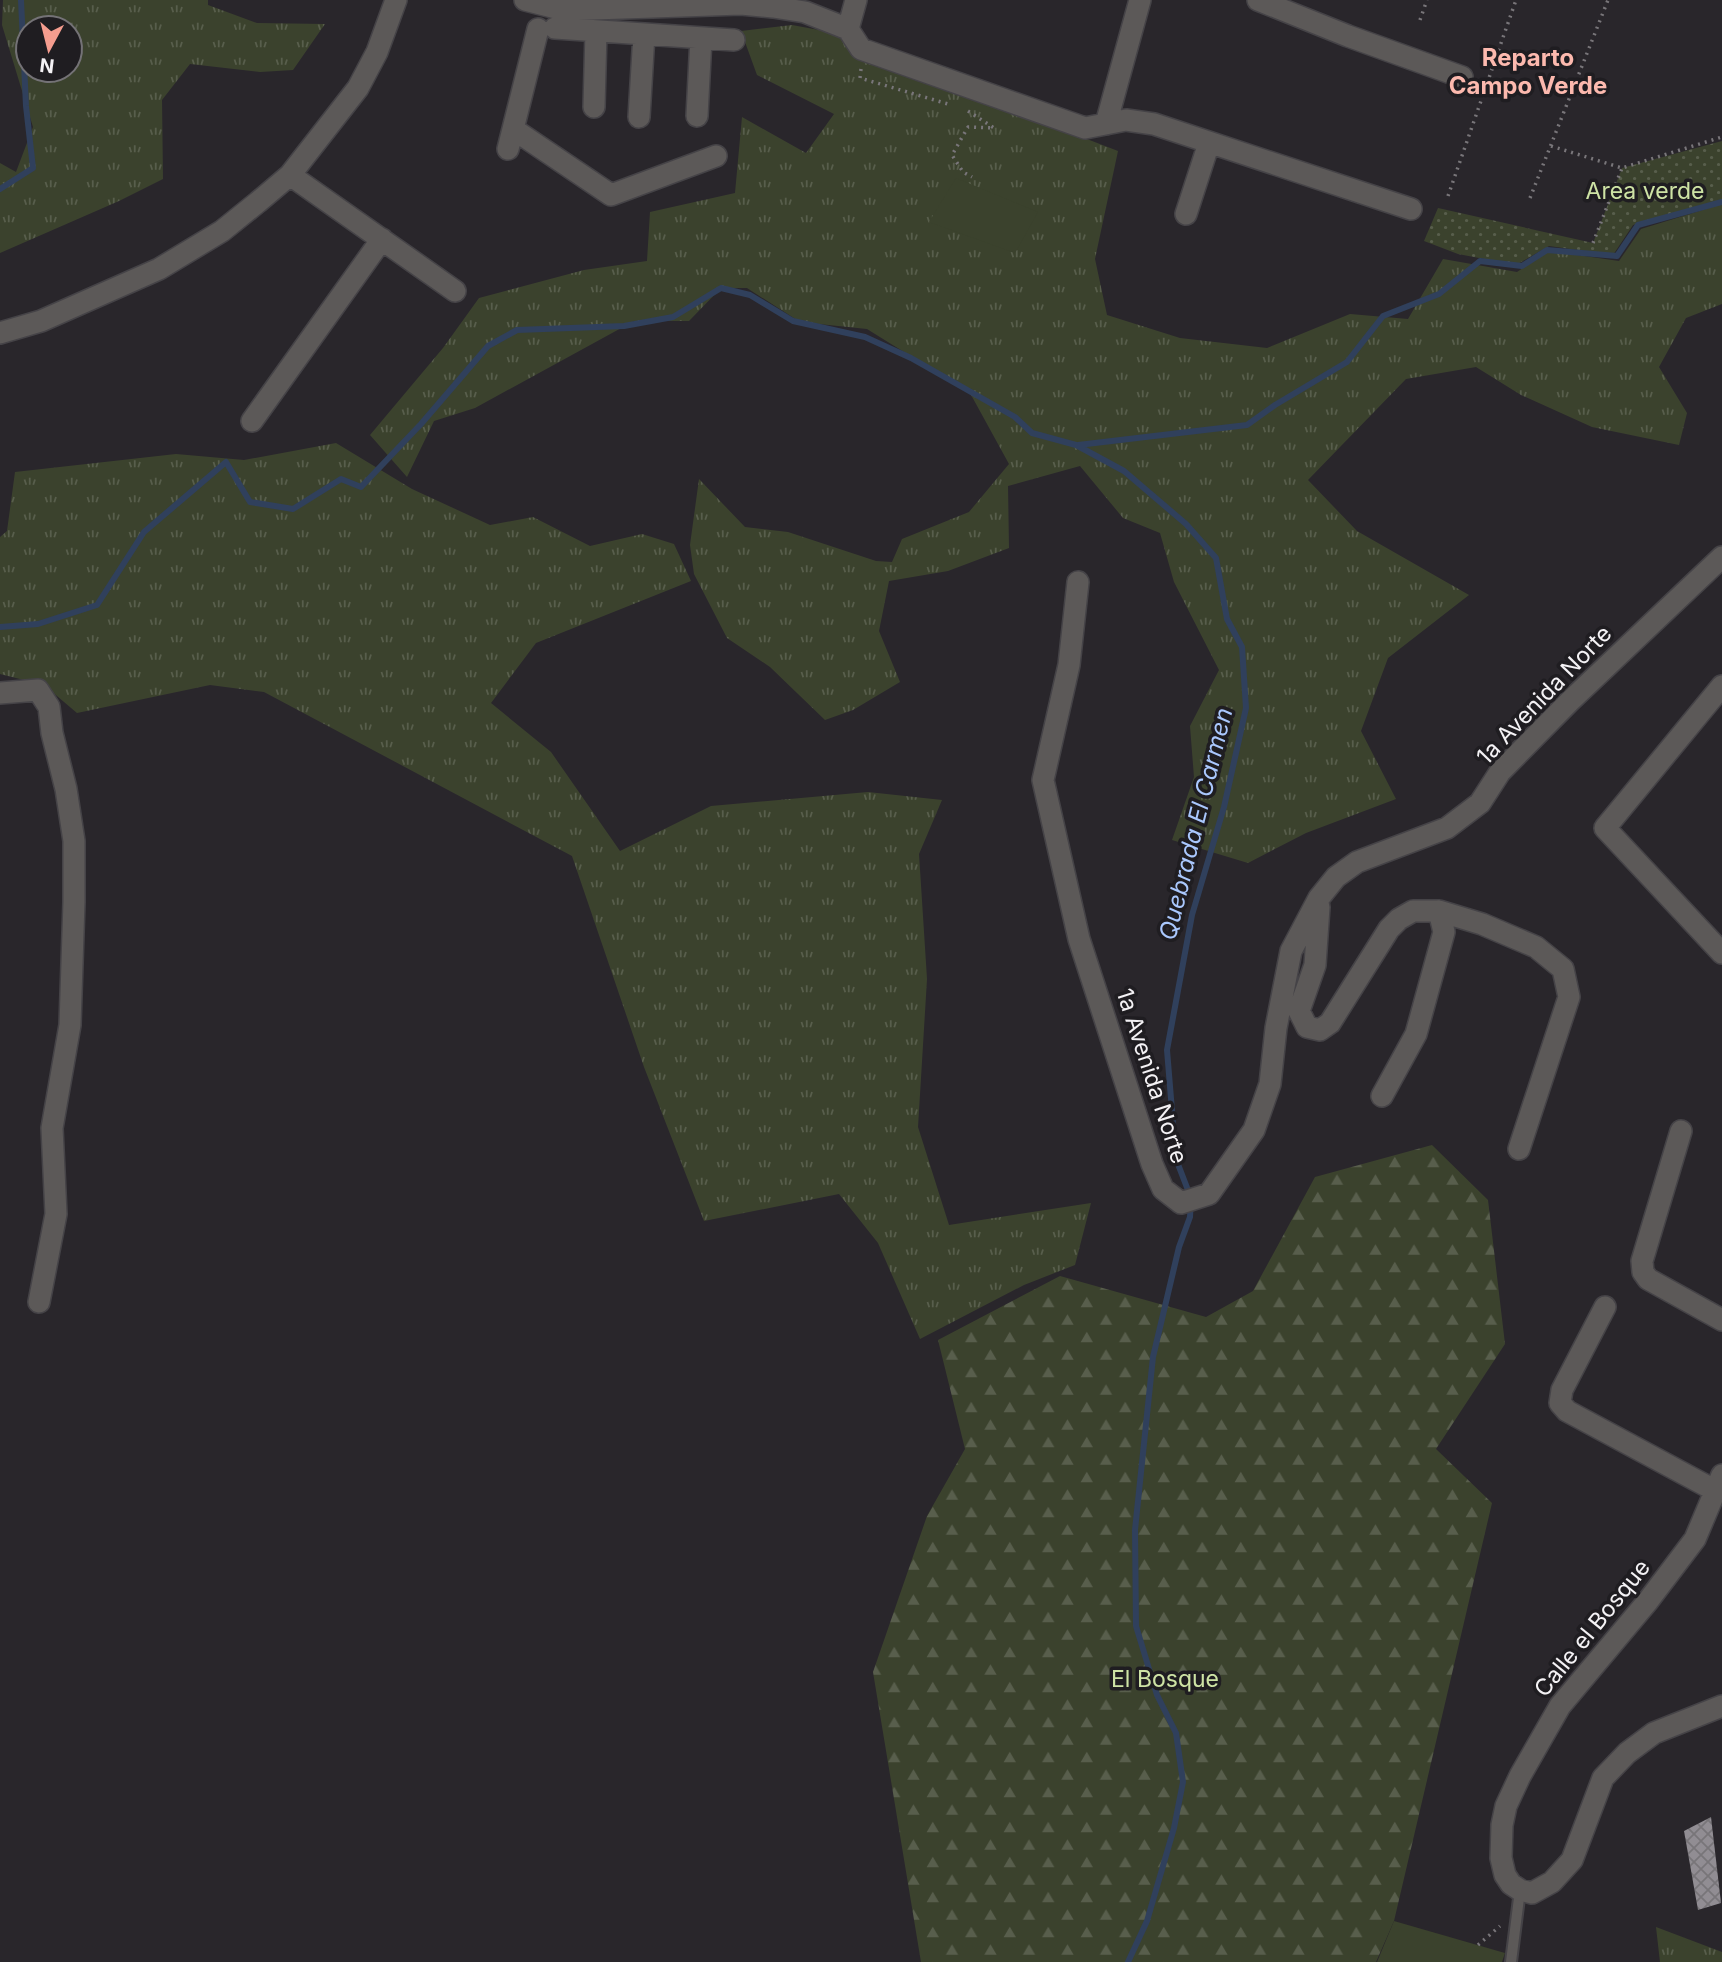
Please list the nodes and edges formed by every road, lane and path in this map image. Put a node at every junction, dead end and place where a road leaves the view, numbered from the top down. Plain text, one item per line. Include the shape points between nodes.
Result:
1 (396, 0) edge
2 (525, 0) edge
3 (856, 0) edge
4 (1140, 0) edge
5 (1258, 0) edge
6 (1427, 0) edge
7 (1516, 0) edge
8 (1608, 0) edge
9 (1420, 20) dead end
10 (848, 29) junction
11 (596, 31) junction
12 (644, 34) junction
13 (701, 38) junction
14 (734, 40) dead end
15 (861, 49) junction
16 (1462, 77) dead end
17 (953, 105) dead end
18 (594, 107) dead end
19 (966, 109) dead end
20 (697, 116) dead end
21 (639, 117) dead end
22 (1106, 124) junction
23 (1722, 137) edge
24 (1209, 143) junction
25 (1551, 146) junction
26 (716, 156) dead end
27 (1622, 168) junction
28 (290, 174) junction
29 (972, 177) dead end
30 (1448, 196) dead end
31 (1530, 198) dead end
32 (1411, 209) dead end
33 (1186, 214) dead end
34 (382, 239) junction
35 (1593, 243) dead end
36 (455, 291) dead end
37 (0, 332) edge
38 (252, 422) dead end
39 (1722, 557) edge
40 (1078, 582) dead end
41 (1722, 686) edge
42 (0, 693) edge
43 (1319, 898) junction
44 (1440, 911) junction
45 (1722, 953) edge
46 (1382, 1096) dead end
47 (1681, 1131) dead end
48 (1519, 1149) dead end
49 (39, 1302) dead end
50 (1605, 1307) dead end
51 (1722, 1320) edge
52 (1719, 1483) edge
53 (1722, 1706) edge
54 (1520, 1890) junction
55 (1511, 1962) edge

1 - 28 street via 358,88
2 - 10 street via 564,10 741,4 805,12
3 - 10 street
4 - 22 street
5 - 16 street
6 - 9 path
7 - 30 path
8 - 25 path
10 - 15 street
11 - 12 street
11 - 18 street
11 - 26 street via 547,29 510,139 611,195
12 - 13 street
12 - 21 street
13 - 14 street
13 - 20 street
15 - 17 path via 860,78
15 - 22 street via 1085,128
19 - 29 path via 994,128 968,127 952,155
22 - 24 street via 1126,120 1154,124
23 - 27 path
24 - 32 street
24 - 33 street
25 - 27 path
25 - 31 path
27 - 35 path
28 - 34 street
28 - 37 street via 222,231 159,270 41,321
34 - 36 street
34 - 38 street
39 - 43 street, 1a Avenida Norte via 1500,772 1480,803 1447,828 1357,862 1336,877
40 - 43 street, 1a Avenida Norte via 1069,665 1043,780 1079,939 1152,1164 1163,1189 1181,1203 1209,1194 1254,1130 1270,1084 1292,951
41 - 45 street via 1605,828
42 - 49 street via 38,690 49,707 74,841 70,1025 52,1128 55,1214
43 - 44 street via 1315,965 1299,1011 1307,1027 1320,1031 1389,929 1413,911
44 - 46 street via 1444,932 1416,1034
44 - 48 street via 1482,923 1536,947 1563,969 1569,997
47 - 51 street via 1642,1261 1643,1272
50 - 52 street via 1562,1390 1560,1403 1567,1411
52 - 54 street, Calle el Bosque via 1695,1539 1560,1706 1520,1776 1506,1806 1501,1843 1505,1875
53 - 54 street via 1654,1733 1627,1754 1603,1778 1572,1860 1540,1889 1532,1893
54 - 55 lane

